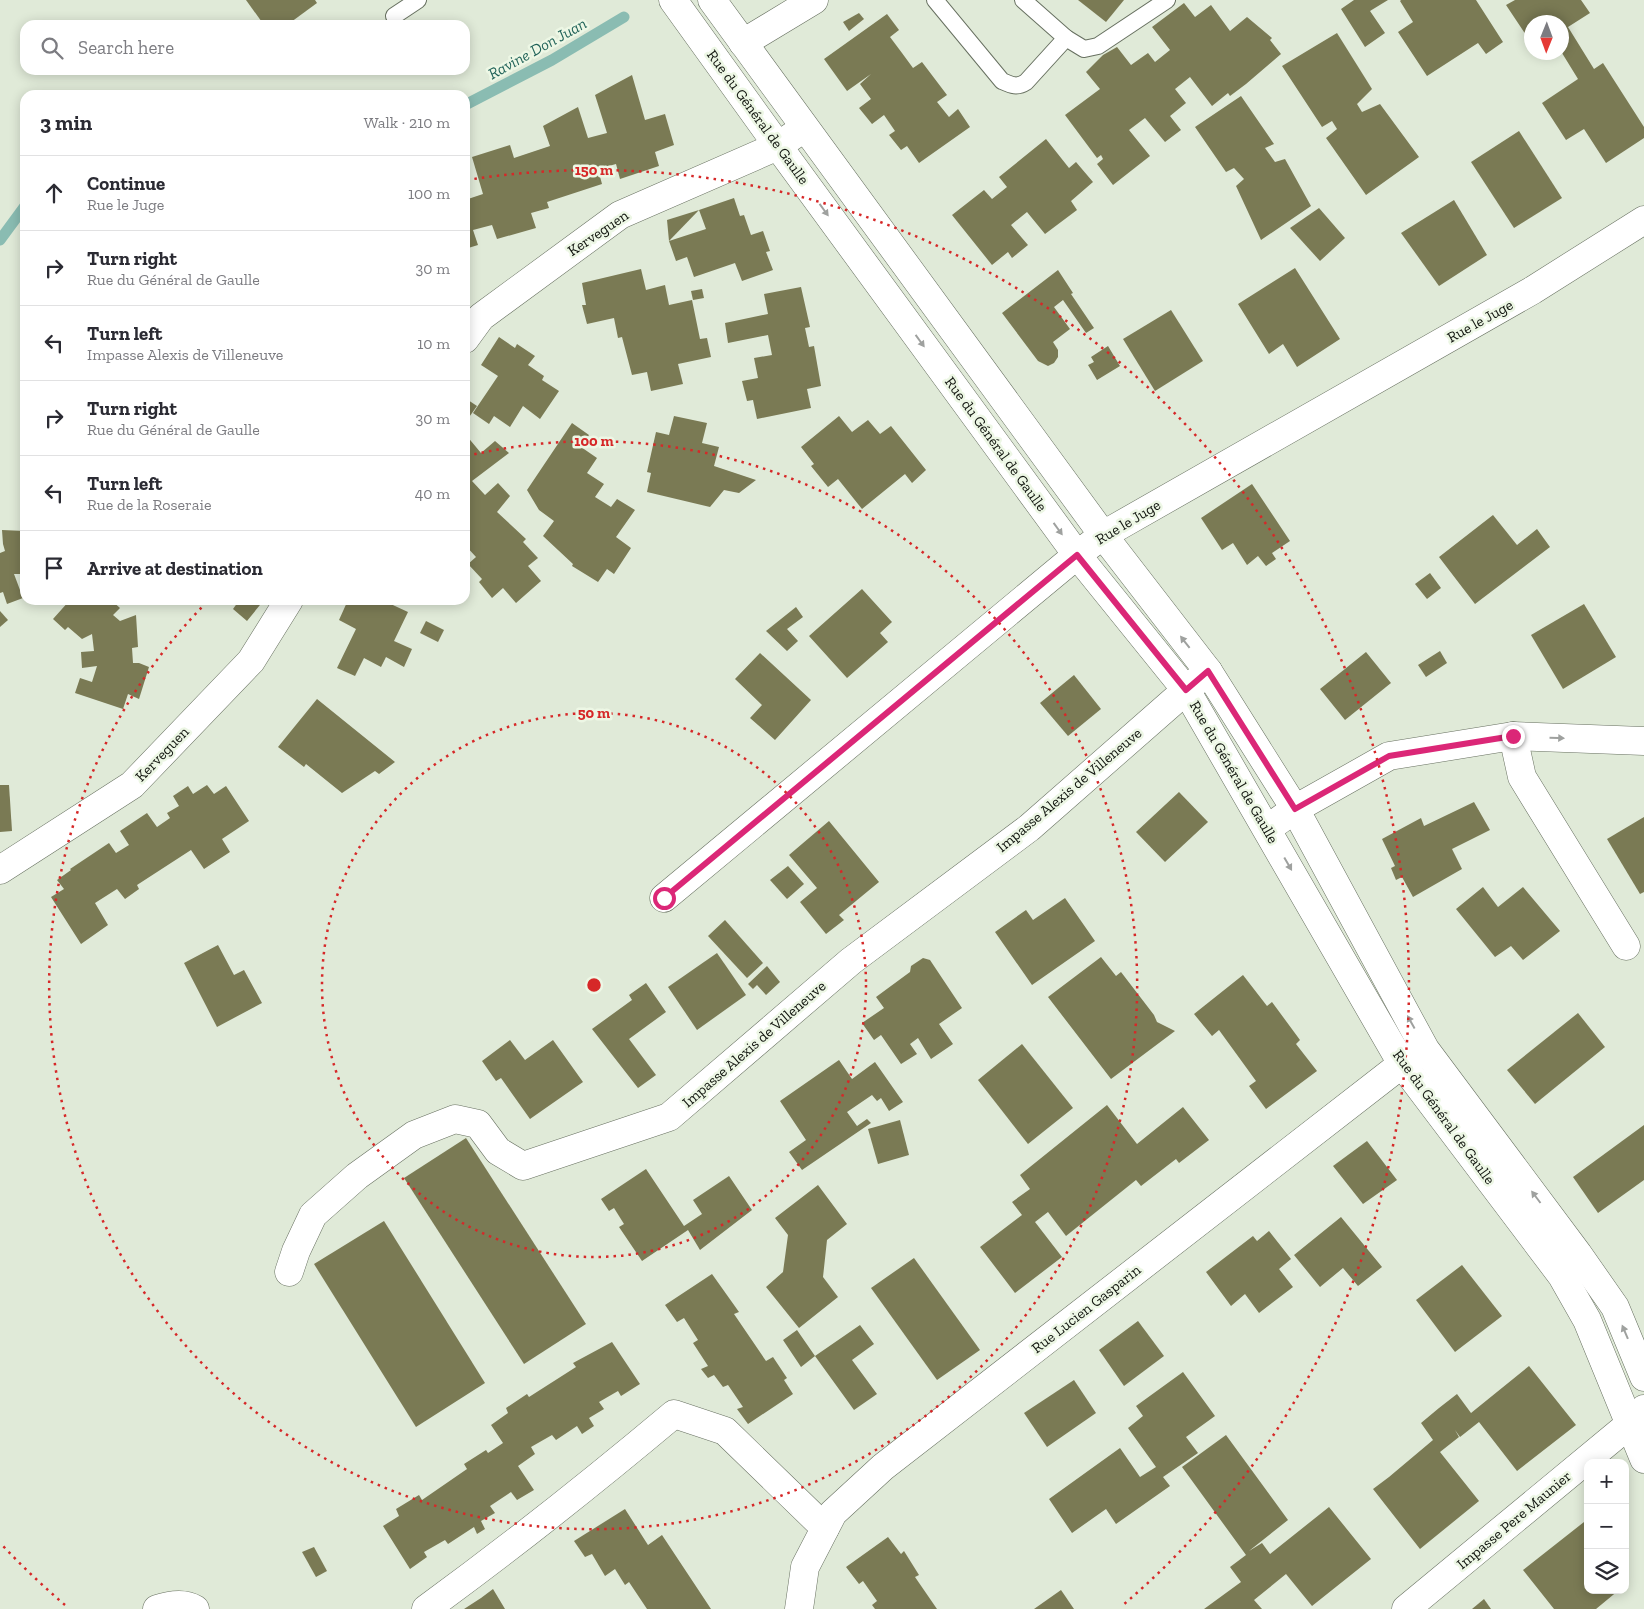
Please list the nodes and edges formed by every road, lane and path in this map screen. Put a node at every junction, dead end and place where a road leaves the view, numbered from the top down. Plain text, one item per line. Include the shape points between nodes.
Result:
1 (418, 0) edge
2 (674, 0) edge
3 (712, 0) edge
4 (814, 0) edge
5 (935, 0) edge
6 (1024, 0) edge
7 (1167, 0) edge
8 (394, 16) dead end
9 (1066, 38) junction
10 (743, 43) junction
11 (804, 128) junction
12 (778, 146) junction
13 (1644, 220) edge
14 (470, 333) edge
15 (1103, 535) junction
16 (1077, 555) junction
17 (285, 605) edge
18 (1208, 671) junction
19 (1186, 690) junction
20 (1513, 736) junction
21 (1644, 741) edge
22 (1295, 809) junction
23 (1267, 829) junction
24 (0, 870) edge
25 (664, 898) dead end
26 (1626, 946) dead end
27 (1425, 1049) junction
28 (1402, 1064) junction
29 (289, 1272) dead end
30 (1644, 1377) edge
31 (1637, 1416) edge
32 (1644, 1459) edge
33 (825, 1528) junction
34 (157, 1609) edge
35 (196, 1609) edge
36 (426, 1609) edge
37 (799, 1609) edge
38 (1406, 1609) edge

1 - 8 lane
2 - 12 street, Rue du Général de Gaulle
3 - 10 street, Rue du Général de Gaulle
4 - 10 street
5 - 9 lane via 1002,81 1013,86 1026,82
6 - 9 lane
7 - 9 lane via 1092,48 1084,49
10 - 11 street, Rue du Général de Gaulle
11 - 12 street, Kerveguen
11 - 15 street, Rue du Général de Gaulle
12 - 14 street, Kerveguen via 620,215 481,317
12 -> 16 street, Rue du Général de Gaulle
13 - 15 street, Rue le Juge via 1534,290
15 - 16 street, Rue le Juge
18 -> 15 street, Rue du Général de Gaulle
16 - 19 street, Rue du Général de Gaulle
16 - 25 street, Rue le Juge
17 - 24 street, Kerveguen via 251,660 132,786
18 - 19 street, Impasse Alexis de Villeneuve
18 - 22 street, Rue du Général de Gaulle
19 - 23 street, Rue du Général de Gaulle
19 - 29 street, Impasse Alexis de Villeneuve via 1029,828 851,960 669,1117 523,1166 498,1151 478,1124 455,1119 414,1135 357,1176 312,1215
20 -> 21 street
20 - 22 street via 1389,756
20 - 26 street via 1522,777
22 - 23 street
27 -> 22 street, Rue du Général de Gaulle
23 -> 28 street, Rue du Général de Gaulle
27 - 28 street, Rue Lucien Gasparin
30 -> 27 street, Rue du Général de Gaulle via 1615,1307
28 - 31 street, Rue du Général de Gaulle via 1562,1276
28 - 33 street, Rue Lucien Gasparin via 883,1467 833,1513
31 - 32 street, Rue du Général de Gaulle
31 - 38 street, Impasse Pere Maunier
33 - 36 street via 725,1431 674,1414 579,1493
33 - 37 street, Rue Lucien Gasparin via 805,1567
34 - 35 street via 170,1604

